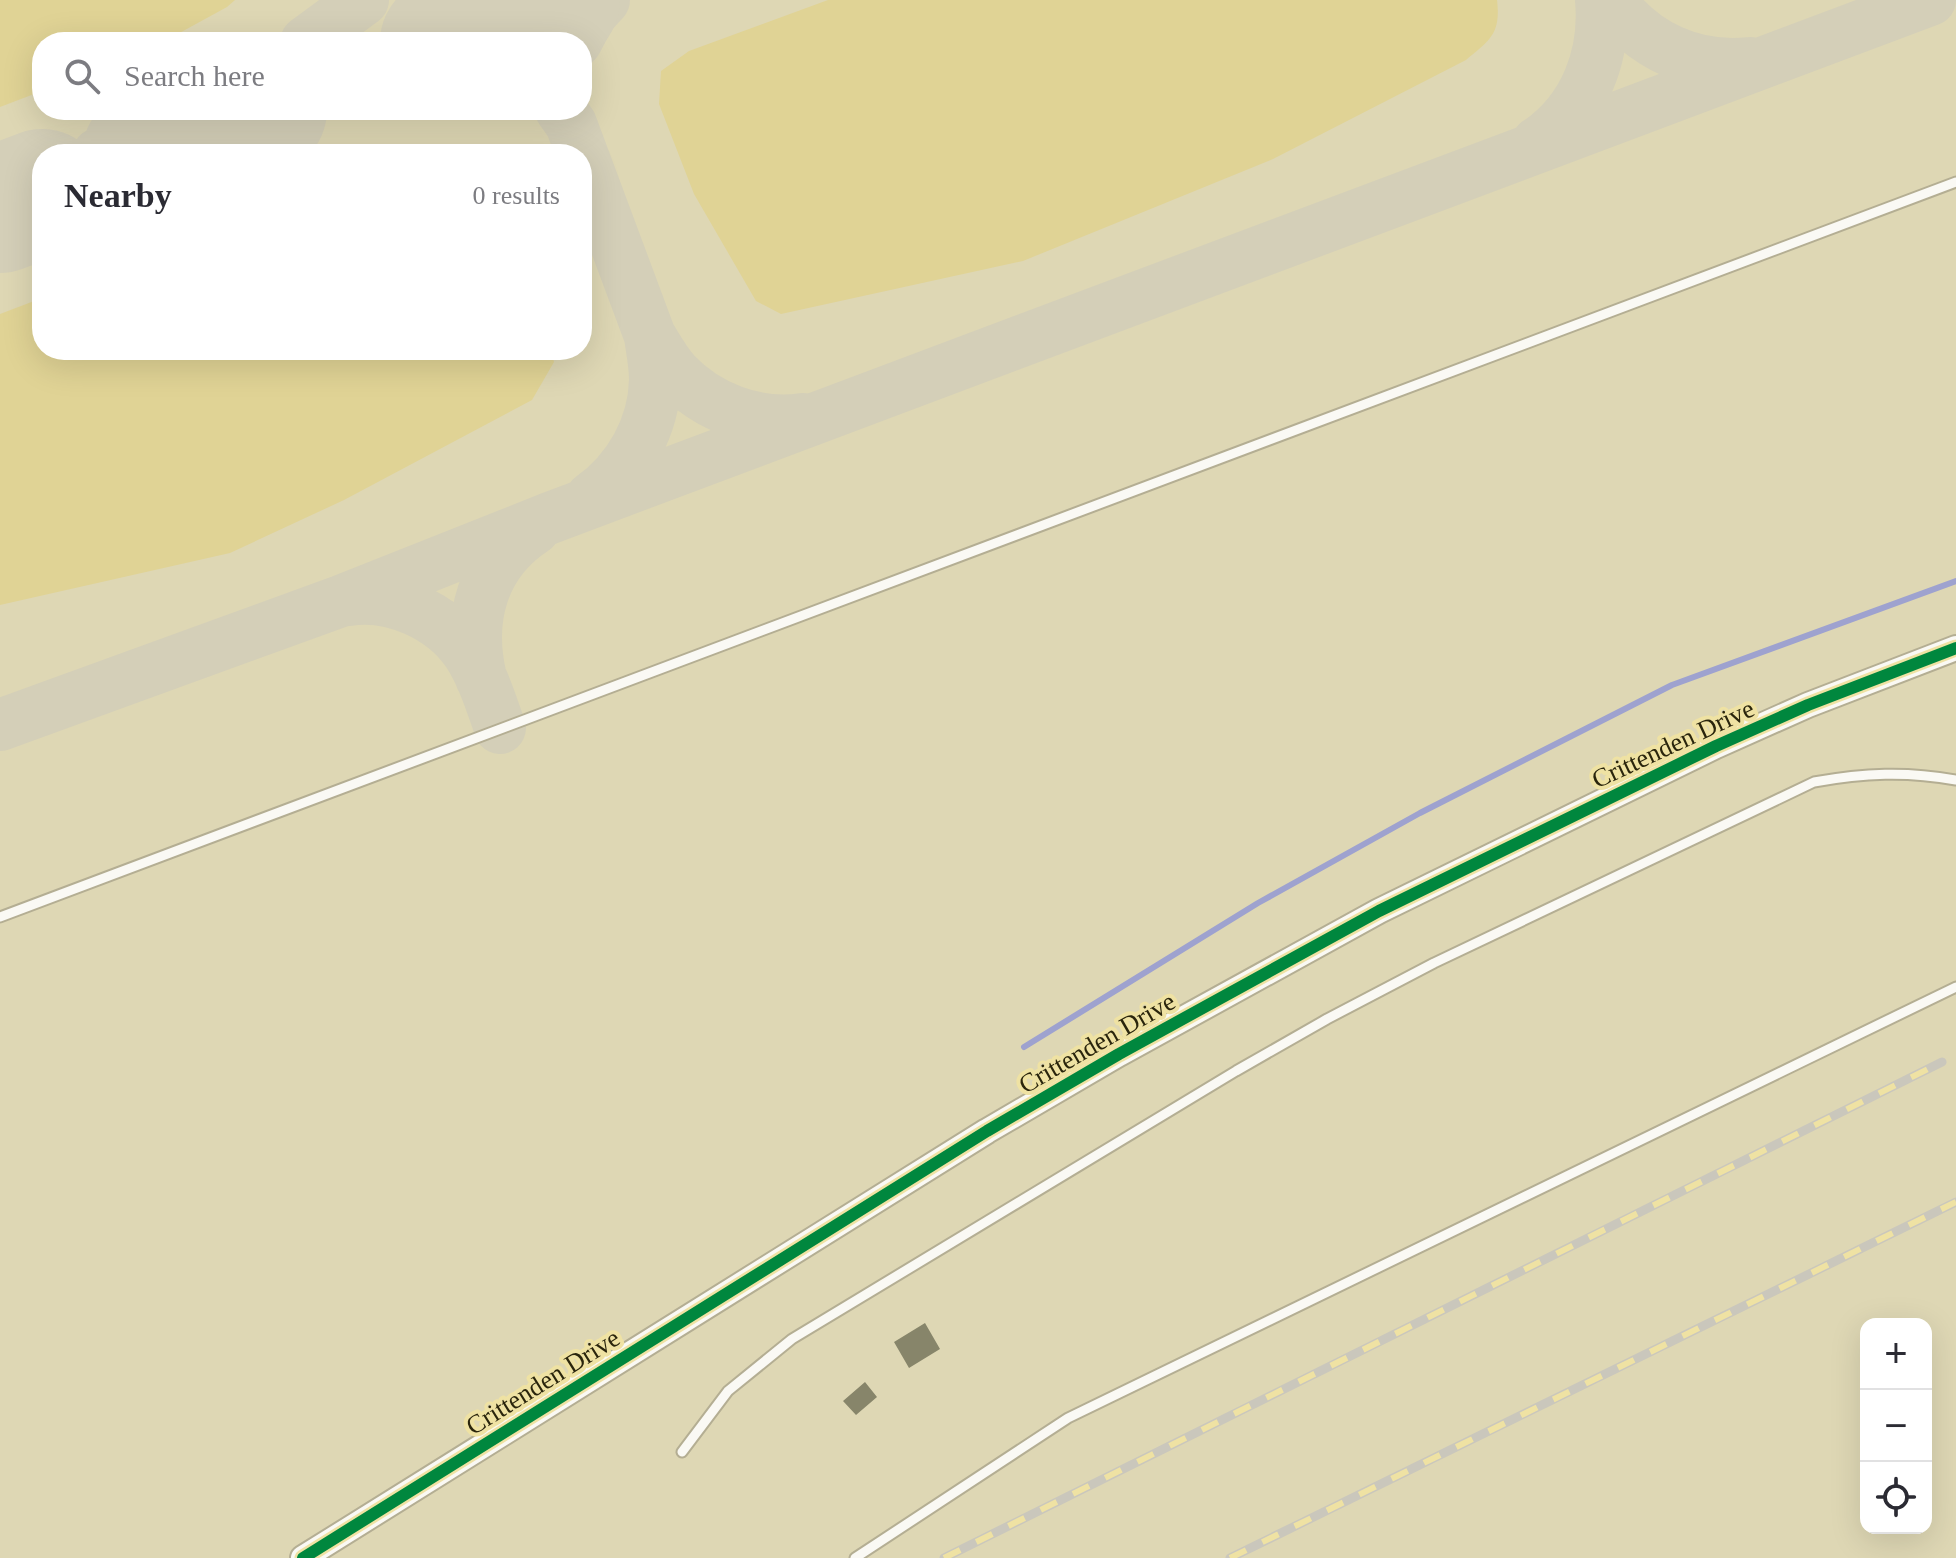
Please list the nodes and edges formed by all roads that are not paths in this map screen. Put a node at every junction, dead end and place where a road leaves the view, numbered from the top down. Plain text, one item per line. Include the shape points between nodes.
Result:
1 (1956, 182) edge
2 (1956, 648) edge
3 (1956, 780) edge
4 (0, 917) edge
5 (1956, 987) edge
6 (682, 1452) dead end
7 (303, 1558) edge
8 (855, 1558) edge

1 - 4 lane
2 - 7 street, Crittenden Drive via 1716,746 1366,918 987,1131
3 - 6 lane via 1881,773 1814,782 1327,1019 792,1339 728,1391
5 - 8 lane via 1068,1418

